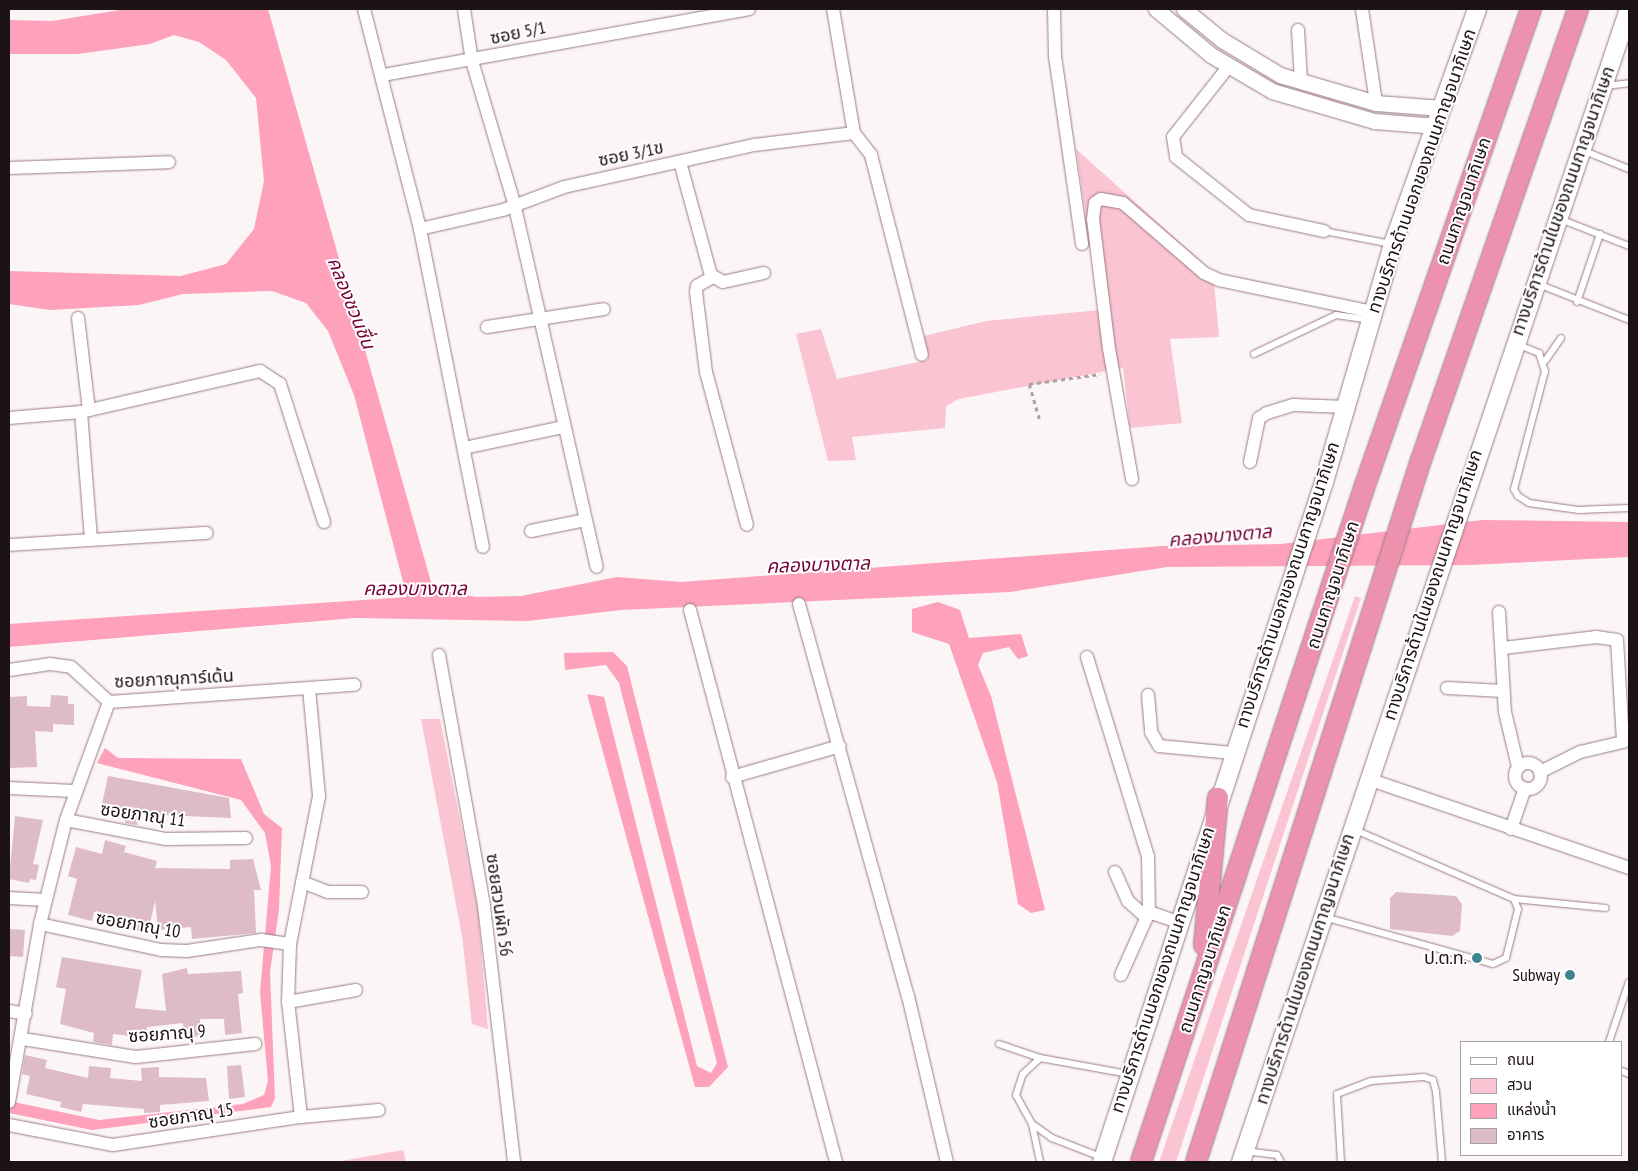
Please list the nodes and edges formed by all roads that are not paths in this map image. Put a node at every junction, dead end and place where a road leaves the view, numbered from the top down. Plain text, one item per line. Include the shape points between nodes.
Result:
1 (364, 9) edge
2 (464, 9) edge
3 (749, 9) edge
4 (833, 9) edge
5 (1054, 9) edge
6 (1156, 9) edge
7 (1184, 9) edge
8 (1362, 9) edge
9 (1477, 9) edge
10 (1531, 9) edge
11 (1578, 9) edge
12 (1629, 9) edge
13 (1206, 27) junction
14 (1298, 30) dead end
15 (1194, 41) junction
16 (1239, 50) junction
17 (472, 61) junction
18 (1229, 66) junction
19 (383, 75) junction
20 (1301, 82) junction
21 (1629, 83) edge
22 (1602, 86) junction
23 (1376, 103) junction
24 (1442, 108) junction
25 (1437, 126) junction
26 (854, 133) junction
27 (1580, 150) junction
28 (169, 162) dead end
29 (680, 162) junction
30 (9, 168) edge
31 (1629, 169) edge
32 (514, 203) junction
33 (1557, 217) junction
34 (420, 229) junction
35 (1324, 231) joint
36 (1600, 234) junction
37 (1082, 244) dead end
38 (1394, 244) junction
39 (1629, 246) edge
40 (764, 273) dead end
41 (713, 277) junction
42 (1535, 283) junction
43 (1577, 302) junction
44 (604, 309) dead end
45 (1373, 316) junction
46 (78, 318) dead end
47 (1629, 320) edge
48 (539, 321) junction
49 (487, 327) dead end
50 (1561, 338) dead end
51 (1515, 343) junction
52 (1254, 354) dead end
53 (922, 355) dead end
54 (1544, 361) junction
55 (1347, 407) junction
56 (85, 411) junction
57 (9, 418) edge
58 (564, 427) junction
59 (464, 448) junction
60 (1250, 462) dead end
61 (1132, 479) dead end
62 (1629, 508) edge
63 (585, 520) junction
64 (324, 522) dead end
65 (747, 525) dead end
66 (532, 531) dead end
67 (208, 533) dead end
68 (91, 538) junction
69 (9, 545) edge
70 (483, 547) dead end
71 (597, 567) dead end
72 (799, 604) dead end
73 (690, 610) dead end
74 (1499, 612) dead end
75 (1503, 648) junction
76 (439, 655) dead end
77 (1087, 657) dead end
78 (9, 670) edge
79 (354, 684) dead end
80 (309, 688) junction
81 (1447, 688) dead end
82 (1503, 691) junction
83 (1148, 695) dead end
84 (109, 702) junction
85 (840, 746) junction
86 (1233, 753) junction
87 (1518, 766) junction
88 (1540, 772) junction
89 (732, 777) junction
90 (1368, 779) junction
91 (9, 788) edge
92 (1525, 788) junction
93 (74, 791) junction
94 (1218, 798) junction
95 (66, 820) junction
96 (1352, 828) junction
97 (1511, 829) junction
98 (246, 838) dead end
99 (1629, 868) edge
100 (1115, 872) dead end
101 (302, 882) junction
102 (362, 892) dead end
103 (9, 898) edge
104 (1514, 899) junction
105 (46, 900) junction
106 (1606, 908) dead end
107 (1148, 915) junction
108 (1322, 917) junction
109 (1178, 922) junction
110 (40, 924) junction
111 (284, 943) junction
112 (1120, 975) dead end
113 (1200, 982) junction
114 (1629, 982) edge
115 (356, 990) dead end
116 (288, 1002) junction
117 (9, 1011) edge
118 (26, 1014) junction
119 (23, 1039) junction
120 (1609, 1041) edge
121 (255, 1044) dead end
122 (998, 1044) dead end
123 (1040, 1058) junction
124 (1128, 1074) junction
125 (10, 1098) edge
126 (380, 1110) dead end
127 (301, 1117) junction
128 (1032, 1124) junction
129 (9, 1125) edge
130 (1243, 1156) edge
131 (1142, 1159) edge
132 (1102, 1160) edge
133 (514, 1162) edge
134 (836, 1162) edge
135 (947, 1162) edge
136 (1040, 1162) edge
137 (1196, 1162) edge
138 (1282, 1162) edge
139 (1341, 1162) edge
140 (1442, 1162) edge

1 - 19 street
2 - 17 street
3 - 17 street, ซอย 5/1 via 602,33
4 - 26 street
5 - 37 street via 1055,56
6 - 15 street
7 - 13 street
8 - 23 street
9 - 24 main road, ทางบริการด้านนอกของถนนกาญจนาภิเษก
10 - 113 highway, ถนนกาญจนาภิเษก via 1364,488
11 - 137 highway via 1420,463
12 - 22 main road, ทางบริการด้านในของถนนกาญจนาภิเษก
13 - 15 street
13 - 16 street
14 - 20 street
15 - 18 street
16 - 18 street
16 - 20 street
17 - 19 street, ซอย 5/1
17 - 32 street
18 - 25 street via 1272,91 1320,109 1374,121
18 - 35 street via 1173,137 1176,157 1249,215
19 - 34 street
20 - 23 street
21 - 22 lane
22 - 27 main road, ทางบริการด้านในของถนนกาญจนาภิเษก
23 - 24 street
24 - 25 main road, ทางบริการด้านนอกของถนนกาญจนาภิเษก
25 - 38 main road, ทางบริการด้านนอกของถนนกาญจนาภิเษก
26 - 29 street, ซอย 3/1ข via 754,145
26 - 53 street via 872,156
27 - 31 lane
27 - 33 main road, ทางบริการด้านในของถนนกาญจนาภิเษก
28 - 30 street
29 - 32 street, ซอย 3/1ข via 564,186
29 - 41 street
32 - 34 street, ซอย 3/1ข via 503,210
32 - 48 street
33 - 36 lane
33 - 42 main road, ทางบริการด้านในของถนนกาญจนาภิเษก
34 - 59 street
35 - 38 lane
36 - 39 lane
36 - 43 lane
38 - 45 main road, ทางบริการด้านนอกของถนนกาญจนาภิเษก
40 - 41 street via 723,282
41 - 65 street via 697,286 696,292 706,372
42 - 43 lane
42 - 51 main road, ทางบริการด้านในของถนนกาญจนาภิเษก
43 - 47 lane
44 - 48 street
45 - 52 lane via 1336,315
45 - 55 main road, ทางบริการด้านนอกของถนนกาญจนาภิเษก
45 - 61 street via 1219,280 1204,273 1123,203 1101,199 1095,204 1093,218 1109,350
46 - 56 street
48 - 49 street
48 - 58 street
50 - 54 lane
51 - 54 lane via 1539,352
51 - 90 main road, ทางบริการด้านในของถนนกาญจนาภิเษก
54 - 62 lane via 1514,489 1518,496 1529,503 1578,510
55 - 60 street via 1294,405 1267,413 1259,418
55 - 86 main road, ทางบริการด้านนอกของถนนกาญจนาภิเษก
56 - 57 street
56 - 64 street via 252,371 267,374 280,384
56 - 68 street
58 - 59 street
58 - 63 street
59 - 70 street
63 - 66 street
63 - 71 street
67 - 68 street
68 - 69 street
72 - 85 street
73 - 89 street
74 - 75 street
75 - 82 street
75 - 88 street via 1596,637 1617,640 1623,742 1580,752
76 - 133 street, ซอยสวนผัก 56 via 484,906
77 - 107 street via 1148,856
78 - 84 street, ซอยภาณุการ์เด้น via 50,664 71,667
79 - 80 street, ซอยภาณุการ์เด้น
80 - 84 street, ซอยภาณุการ์เด้น
80 - 101 street via 320,796
81 - 82 street
82 - 87 street via 1510,749
83 - 86 street via 1151,732 1159,746
84 - 93 street
85 - 89 street
85 - 135 street via 908,996
86 - 94 main road, ทางบริการด้านนอกของถนนกาญจนาภิเษก
87 - 88 street via 1531,763
87 - 92 street via 1515,779
88 - 92 street via 1537,785
89 - 134 street
90 - 96 main road, ทางบริการด้านในของถนนกาญจนาภิเษก
90 - 97 street
91 - 93 street
92 - 97 street
93 - 95 street
94 - 109 main road, ทางบริการด้านนอกของถนนกาญจนาภิเษก
94 - 113 highway
95 - 98 street, ซอยภาณุ 11 via 166,840
95 - 105 street
96 - 104 lane via 1387,848
96 - 108 main road, ทางบริการด้านในของถนนกาญจนาภิเษก
97 - 99 street
100 - 107 street via 1128,901
101 - 102 street via 328,892
101 - 111 street
103 - 105 street
104 - 106 lane
104 - 108 lane via 1518,909 1506,958 1493,964
105 - 110 street
107 - 109 street
107 - 112 street
108 - 130 main road, ทางบริการด้านในของถนนกาญจนาภิเษก
109 - 124 main road, ทางบริการด้านนอกของถนนกาญจนาภิเษก
110 - 111 street, ซอยภาณุ 10 via 161,950 187,951 261,940
110 - 118 street
111 - 116 street
113 - 131 highway, ถนนกาญจนาภิเษก
114 - 120 lane
115 - 116 street
116 - 127 street
117 - 118 street
118 - 119 street
119 - 121 street, ซอยภาณุ 9 via 136,1057
119 - 125 street
122 - 123 lane
123 - 124 lane
123 - 128 lane via 1023,1074 1016,1095
124 - 132 main road, ทางบริการด้านนอกของถนนกาญจนาภิเษก
126 - 127 street, ซอยภาณุ 15
127 - 129 street, ซอยภาณุ 15 via 106,1146
128 - 132 lane via 1052,1138
128 - 136 lane
130 - 138 lane via 1277,1155
139 - 140 lane via 1337,1094 1371,1081 1424,1077 1433,1080 1436,1092

